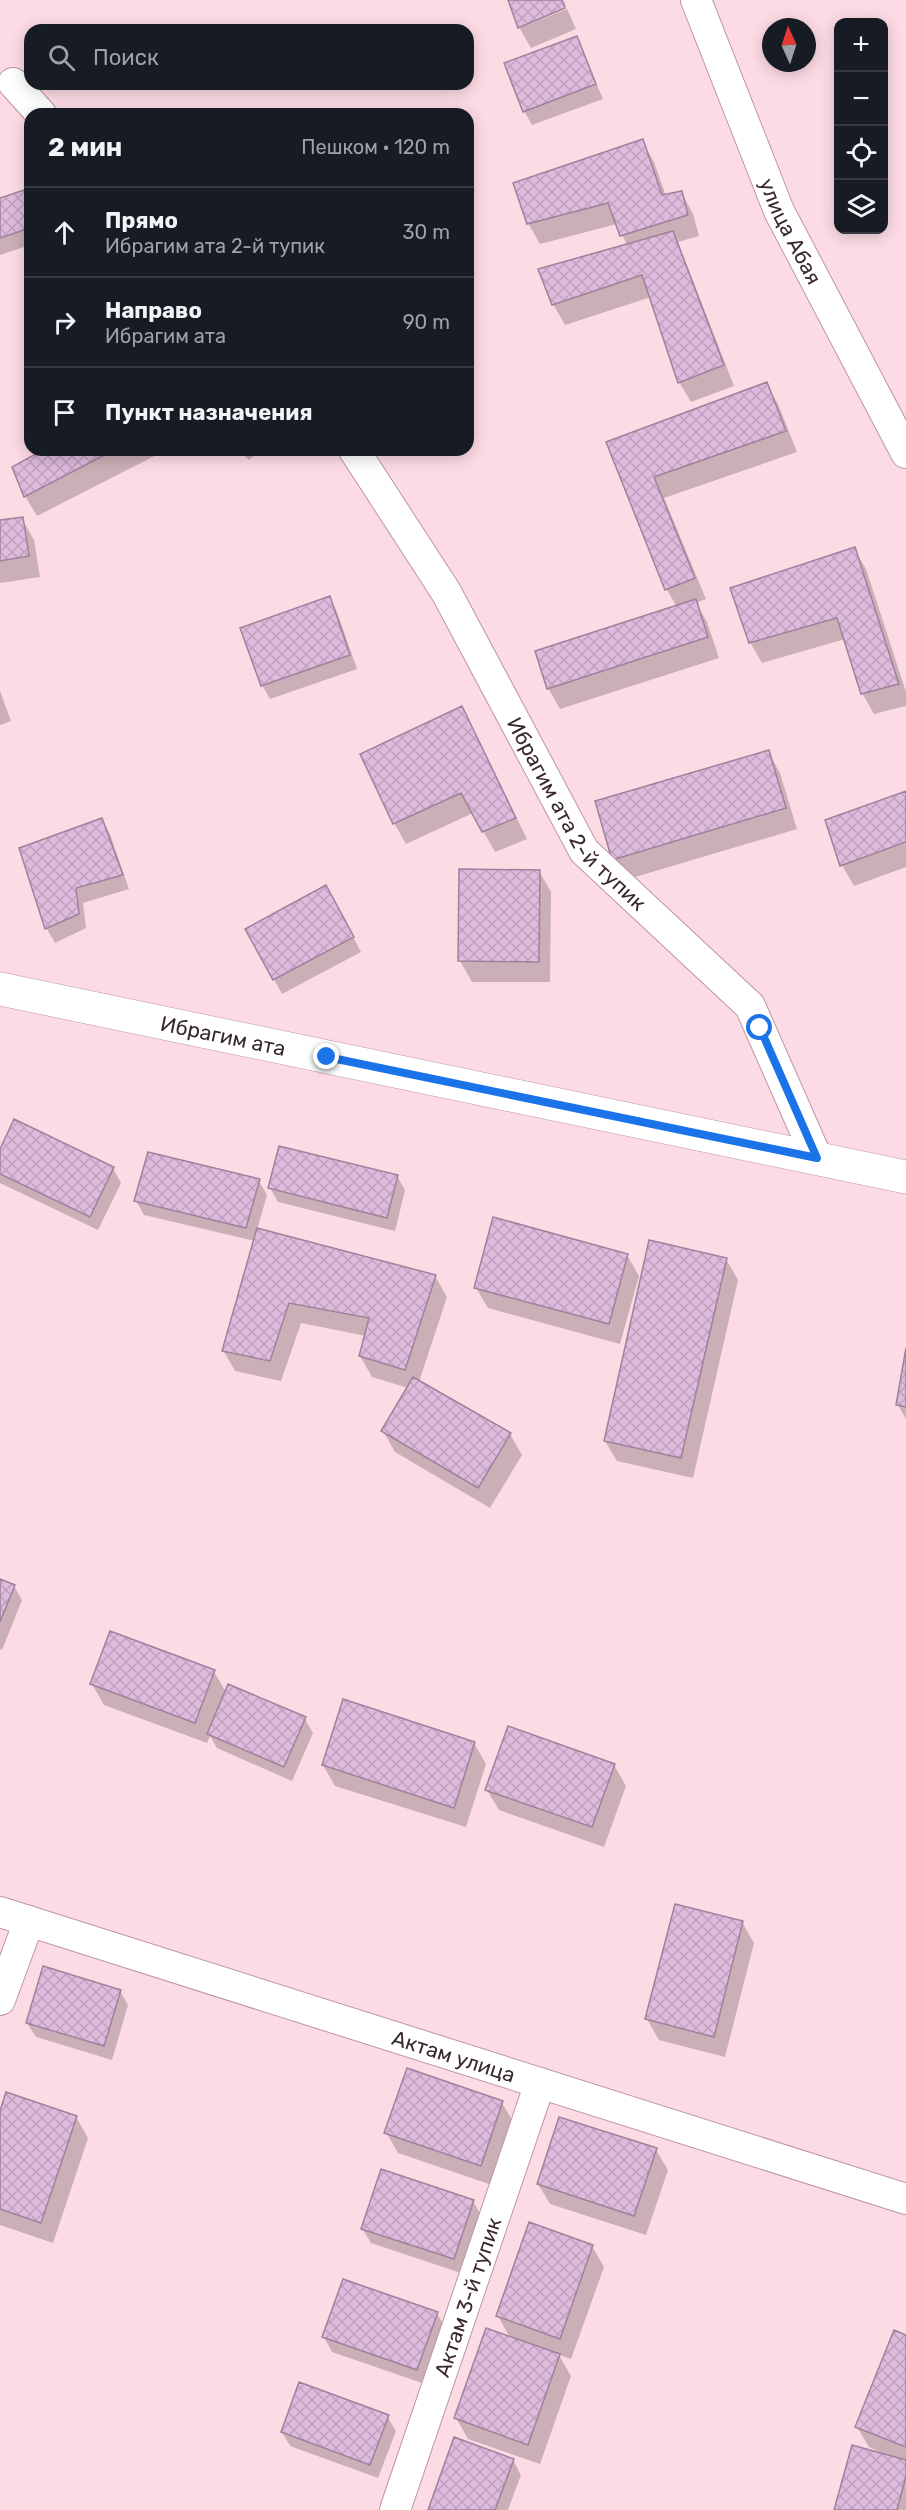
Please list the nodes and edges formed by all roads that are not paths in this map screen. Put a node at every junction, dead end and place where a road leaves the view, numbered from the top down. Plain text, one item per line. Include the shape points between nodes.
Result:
1 (700, 0) edge
2 (14, 83) dead end
3 (36, 108) edge
4 (906, 453) edge
5 (358, 456) edge
6 (0, 989) edge
7 (817, 1158) junction
8 (906, 1177) edge
9 (0, 1912) edge
10 (29, 1921) junction
11 (0, 2000) edge
12 (540, 2083) junction
13 (906, 2199) edge
14 (395, 2510) edge

1 - 4 street, улица Абая via 779,211
2 - 3 street
5 - 7 street, Ибрагим ата 2-й тупик via 446,592 584,851 750,1006
6 - 7 street, Ибрагим ата
7 - 8 street, Ибрагим ата
9 - 10 street, Актам улица
10 - 11 street
10 - 12 street, Актам улица
12 - 13 street, Актам улица
12 - 14 street, Актам 3-й тупик

